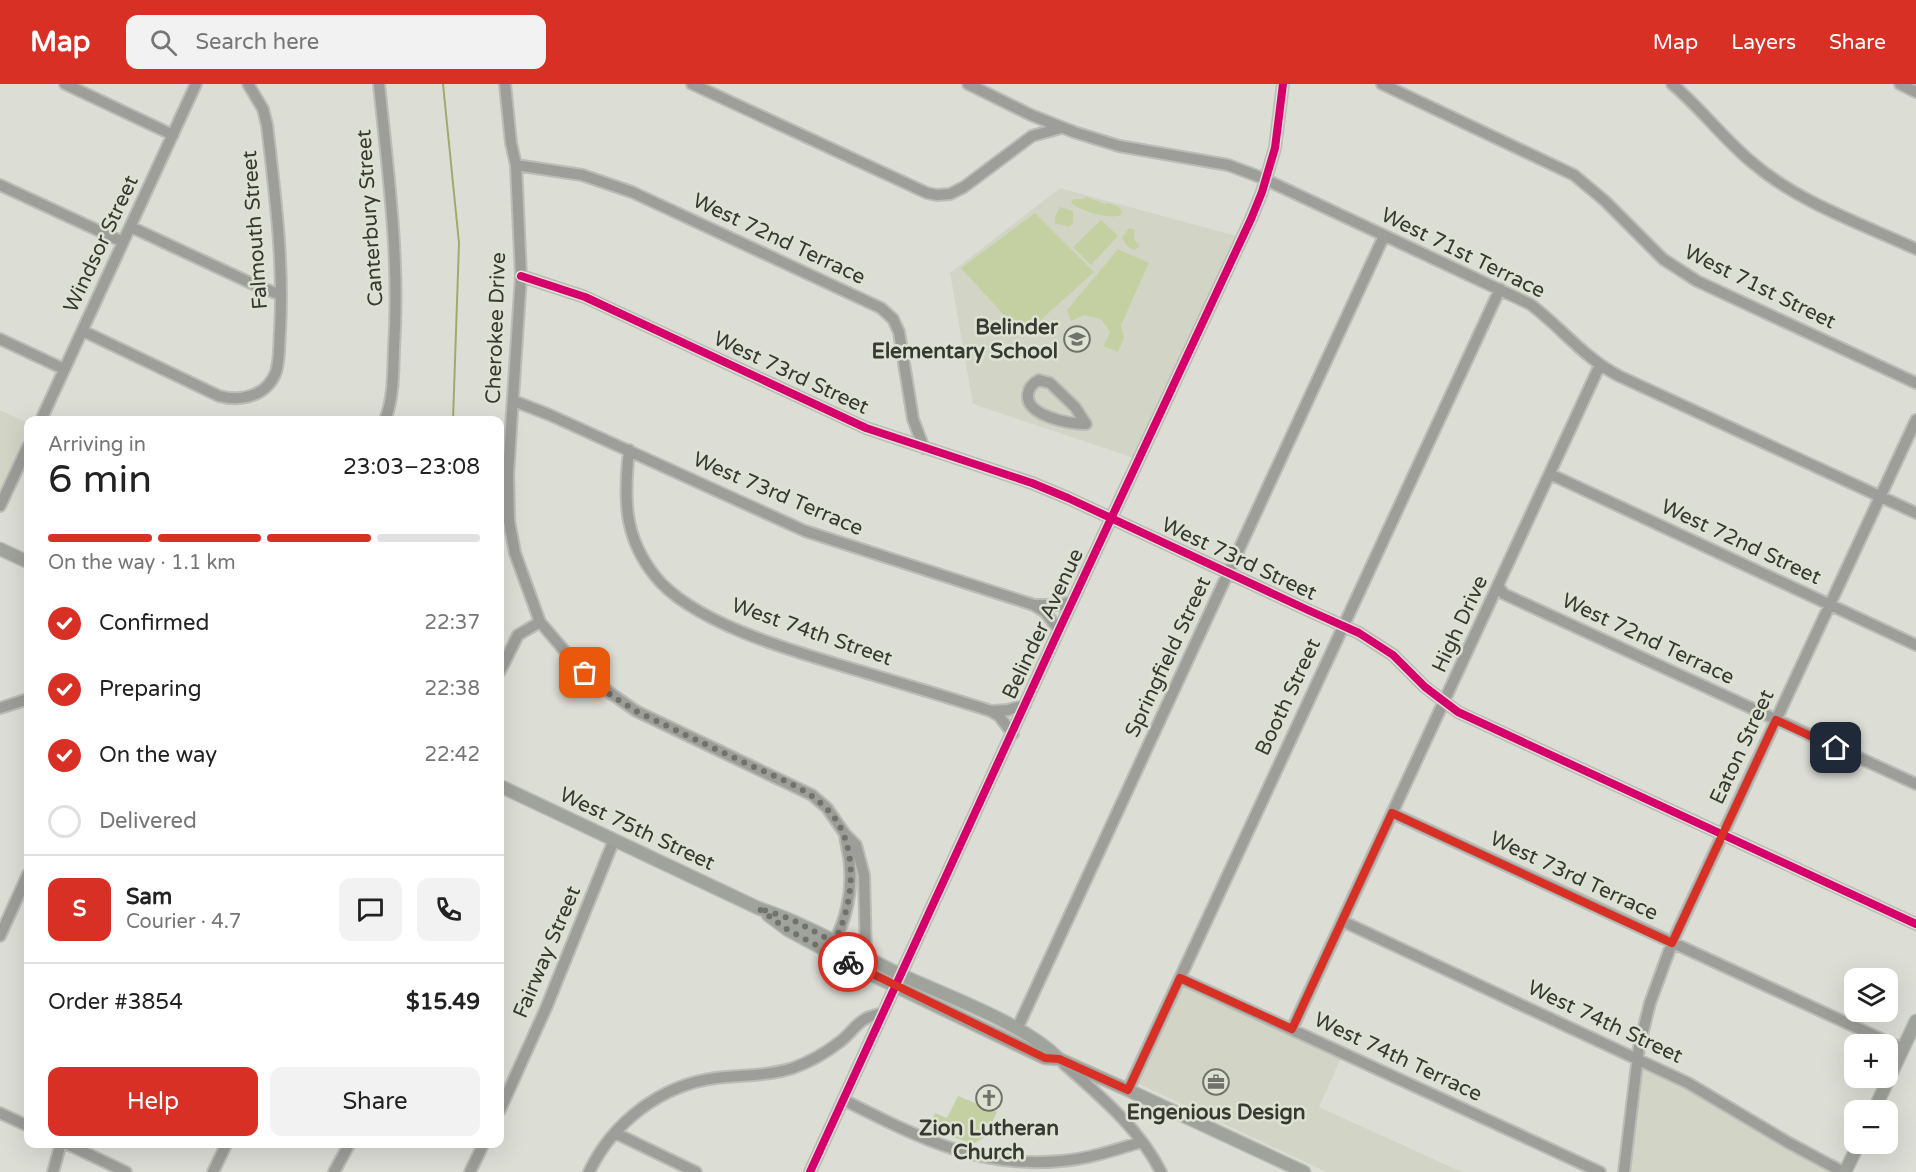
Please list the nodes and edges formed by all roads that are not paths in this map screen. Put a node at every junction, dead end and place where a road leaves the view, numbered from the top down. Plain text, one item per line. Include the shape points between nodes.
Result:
1 (65, 84) edge
2 (196, 84) edge
3 (248, 84) edge
4 (379, 84) edge
5 (505, 84) edge
6 (692, 84) edge
7 (968, 84) edge
8 (1283, 84) edge
9 (1382, 84) edge
10 (1672, 84) edge
11 (1900, 84) edge
12 (1916, 92) edge
13 (1031, 115) junction
14 (1061, 128) junction
15 (172, 135) junction
16 (1032, 136) junction
17 (516, 165) junction
18 (1266, 180) junction
19 (0, 185) edge
20 (131, 226) junction
21 (1384, 236) junction
22 (123, 242) junction
23 (1916, 249) edge
24 (521, 276) junction
25 (1500, 289) junction
26 (281, 294) junction
27 (83, 331) junction
28 (0, 339) edge
29 (1600, 365) junction
30 (64, 369) junction
31 (1916, 383) edge
32 (514, 401) junction
33 (43, 416) edge
34 (386, 416) edge
35 (1916, 420) edge
36 (1086, 424) joint
37 (924, 448) junction
38 (629, 450) junction
39 (24, 455) edge
40 (1550, 474) junction
41 (1880, 497) junction
42 (0, 506) edge
43 (1916, 513) edge
44 (1113, 519) junction
45 (0, 549) edge
46 (24, 560) edge
47 (1228, 573) junction
48 (1498, 586) junction
49 (1072, 601) junction
50 (1034, 605) junction
51 (1831, 606) junction
52 (540, 622) junction
53 (1343, 626) junction
54 (1059, 630) junction
55 (1916, 645) edge
56 (504, 663) edge
57 (24, 700) edge
58 (1443, 702) junction
59 (1026, 705) junction
60 (0, 708) edge
61 (991, 711) junction
62 (1776, 720) junction
63 (1013, 734) junction
64 (1916, 784) edge
65 (504, 788) edge
66 (1392, 813) junction
67 (845, 834) junction
68 (1723, 834) junction
69 (614, 840) junction
70 (24, 883) edge
71 (758, 908) junction
72 (1342, 921) junction
73 (1916, 924) edge
74 (0, 936) edge
75 (834, 942) junction
76 (1672, 943) junction
77 (866, 958) junction
78 (1180, 978) junction
79 (898, 980) junction
80 (882, 1013) junction
81 (1916, 1022) edge
82 (1017, 1029) junction
83 (1292, 1029) junction
84 (1903, 1049) junction
85 (1059, 1059) junction
86 (1637, 1059) junction
87 (1128, 1090) junction
88 (844, 1100) junction
89 (1879, 1100) edge
90 (504, 1101) edge
91 (0, 1113) edge
92 (24, 1124) edge
93 (615, 1133) junction
94 (1141, 1142) junction
95 (61, 1148) edge
96 (74, 1148) edge
97 (225, 1148) edge
98 (347, 1148) edge
99 (482, 1148) edge
100 (1853, 1154) edge
101 (53, 1172) edge
102 (126, 1172) edge
103 (213, 1172) edge
104 (334, 1172) edge
105 (470, 1172) edge
106 (589, 1172) edge
107 (696, 1172) edge
108 (810, 1172) edge
109 (1161, 1172) edge
110 (1304, 1172) edge
111 (1600, 1172) edge
112 (1624, 1172) edge
113 (1844, 1172) edge

1 - 15 street
2 - 15 street, Windsor Street
3 - 26 street, Falmouth Street via 260,102 267,125
4 - 34 street, Canterbury Street via 397,270 392,394
5 - 17 street, Cherokee Drive
6 - 16 street via 937,195 964,187
7 - 13 street, West 71st Terrace
8 - 18 street, Belinder Avenue via 1275,148
9 - 31 street, West 71st Street via 1574,175 1663,259 1697,280
10 - 23 street via 1735,148 1784,186
11 - 12 street
13 - 14 street, West 71st Terrace
13 - 16 street
14 - 16 street
14 - 18 street, West 71st Terrace via 1119,146 1228,165
15 - 20 street, Windsor Street
17 - 24 street, Cherokee Drive
17 - 37 street, West 72nd Terrace via 582,175 623,188 881,308 899,332 913,419
18 - 21 street, West 71st Terrace
18 - 44 street, Belinder Avenue
19 - 22 street
20 - 22 street, Windsor Street
20 - 26 street
21 - 25 street, West 71st Terrace
21 - 47 street, Springfield Street
22 - 27 street, Windsor Street
24 - 32 street, Cherokee Drive
24 - 37 street, West 73rd Street via 585,297 867,428
25 - 29 street, West 71st Terrace via 1548,317
25 - 53 street, Booth Street
26 - 27 street, Falmouth Street via 275,373 263,389 244,398 219,396
27 - 30 street, Windsor Street
28 - 30 street
29 - 40 street, High Drive
29 - 41 street, West 71st Terrace
30 - 33 street, Windsor Street
32 - 38 street, West 73rd Terrace
32 - 52 street, Cherokee Drive via 509,521 520,571
35 - 41 street, Eaton Street
36 - 36 street via 1050,382 1039,380 1030,387 1028,397 1034,410
37 - 44 street, West 73rd Street via 1032,483
38 - 50 street, West 73rd Terrace via 805,531
38 - 61 street, West 74th Street via 625,501 632,534 649,567 676,598 771,642
39 - 42 street
40 - 48 street, High Drive
40 - 51 street, West 72nd Street
41 - 43 street, West 71st Terrace
41 - 51 street, Eaton Street
44 - 47 street, West 73rd Street
44 - 49 street, Belinder Avenue
45 - 46 main road
47 - 53 street, West 73rd Street
47 - 82 street, Springfield Street
48 - 58 street, High Drive
48 - 62 street, West 72nd Terrace via 1504,594
49 - 50 street, West 73rd Terrace
49 - 54 street, Belinder Avenue
50 - 54 street, West 73rd Terrace
51 - 55 street, West 72nd Street
51 - 62 street, Eaton Street
52 - 56 street via 518,635
52 - 67 street, Cherokee Drive via 575,663 612,696 800,788 827,808
53 - 58 street, West 73rd Street via 1379,644
53 - 78 street, Booth Street
54 - 59 street, Belinder Avenue
57 - 60 street
58 - 66 street, High Drive
58 - 68 street, West 73rd Street
59 - 61 street, West 74th Street
59 - 63 street, Belinder Avenue
61 - 63 street, West 74th Street
62 - 64 street, West 72nd Terrace
62 - 68 street, Eaton Street
63 - 79 street, Belinder Avenue
65 - 69 main road, West 75th Street
66 - 72 street, High Drive
66 - 76 street, West 73rd Terrace
67 - 75 street, Cherokee Drive via 850,883 846,914
67 - 77 street, Cherokee Drive via 856,845 862,862
68 - 73 street, West 73rd Street
68 - 76 street, Eaton Street
69 - 71 main road, West 75th Street
69 - 90 street, Fairway Street via 555,989
70 - 74 street
71 - 75 main road, West 75th Street via 791,919
71 - 79 main road, West 75th Street via 788,930
72 - 83 street, High Drive
72 - 86 street, West 74th Street
75 - 77 main road, West 75th Street
76 - 84 street, West 73rd Terrace
76 - 86 street, Eaton Street via 1650,1003
77 - 79 main road, West 75th Street
78 - 83 street, West 74th Terrace
78 - 87 street, Booth Street
79 - 80 street, Belinder Avenue
79 - 82 main road, West 75th Street
79 - 85 main road, West 75th Street via 1045,1058
80 - 88 street, Belinder Avenue
80 - 93 street via 864,1019 834,1047 794,1068 695,1082 669,1092 634,1113
81 - 84 main road
82 - 85 main road, West 75th Street
83 - 111 street, West 74th Terrace
84 - 89 main road
85 - 87 main road, West 75th Street
85 - 94 street
86 - 112 street, Eaton Street
86 - 113 street, West 74th Street via 1688,1083
87 - 110 main road, West 75th Street
88 - 94 street via 937,1143 978,1157 1005,1161 1061,1161
88 - 108 street, Belinder Avenue
91 - 92 street
93 - 106 street
93 - 107 street
94 - 109 street
95 - 101 street
96 - 102 street
97 - 103 street
98 - 104 street
99 - 105 street
100 - 113 main road

